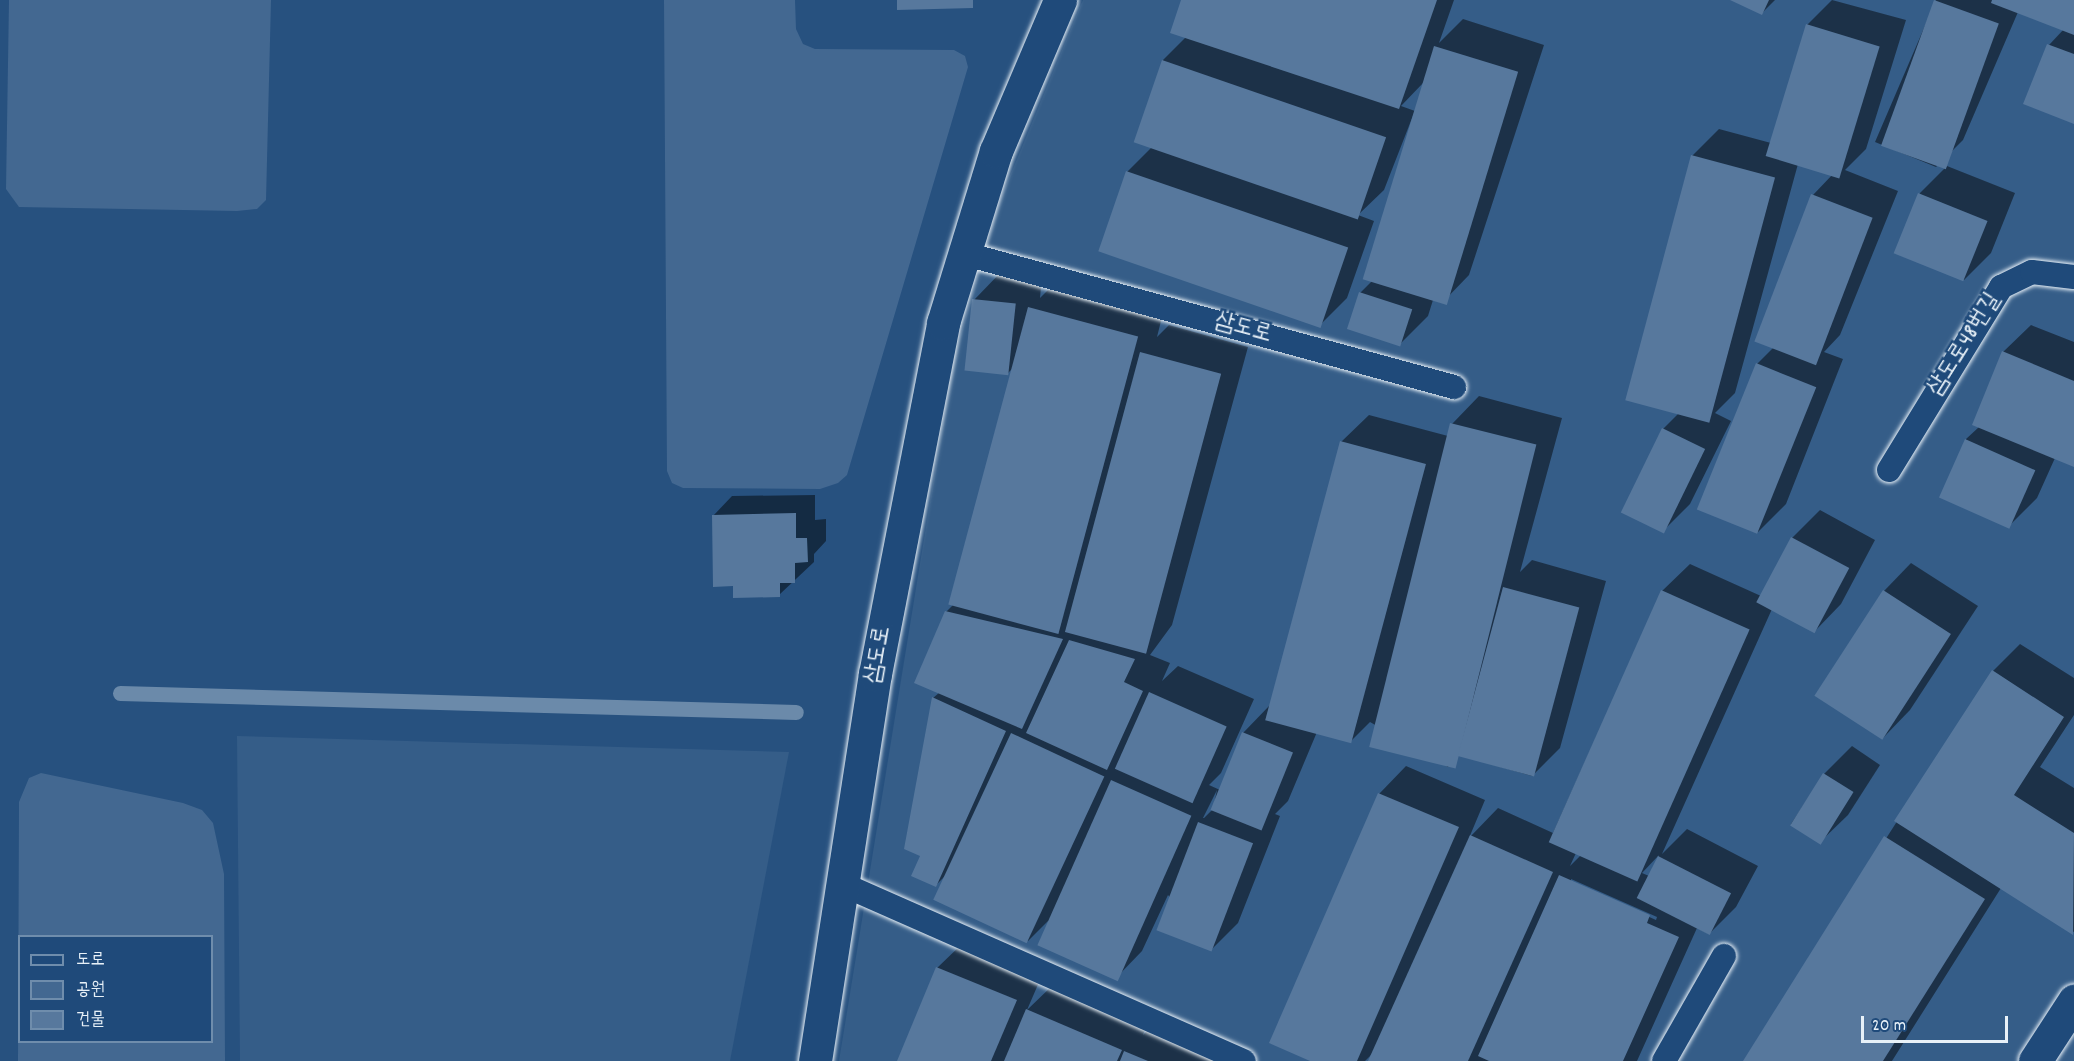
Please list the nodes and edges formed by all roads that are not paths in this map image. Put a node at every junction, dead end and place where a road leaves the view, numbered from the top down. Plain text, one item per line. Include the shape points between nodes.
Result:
1 (1060, 0) edge
2 (962, 253) junction
3 (2074, 277) edge
4 (1454, 387) dead end
5 (1888, 470) dead end
6 (842, 884) junction
7 (1724, 956) dead end
8 (2074, 1001) edge
9 (815, 1061) edge
10 (1244, 1061) edge
11 (1664, 1061) edge
12 (2035, 1061) edge

1 - 2 street, 삼도로 via 996,151
2 - 4 lane, 삼도로
2 - 6 street, 삼도로 via 920,426
3 - 5 lane, 삼도로48번길 via 2032,272 2001,287
6 - 9 street, 삼도로
6 - 10 lane
7 - 11 lane
8 - 12 street

